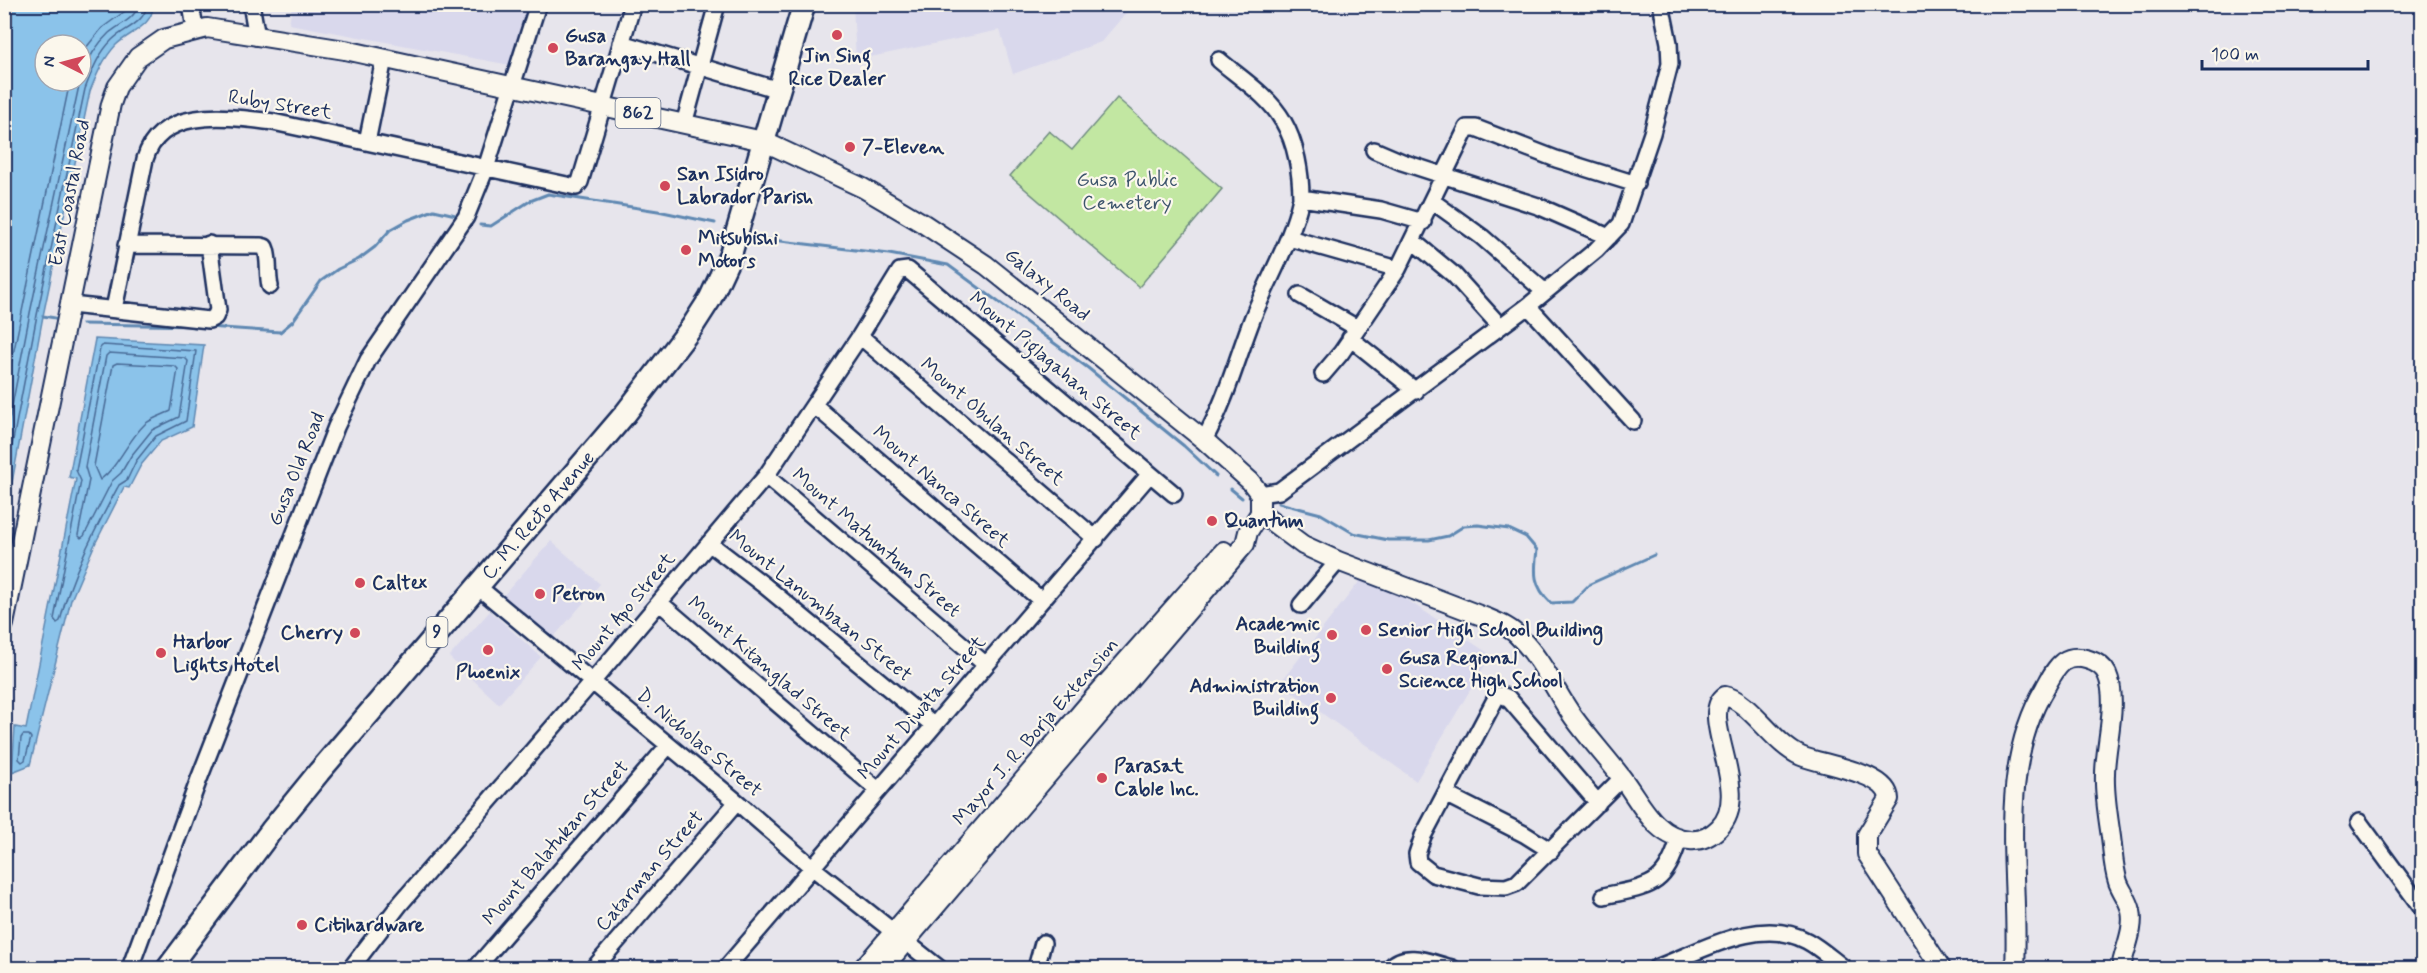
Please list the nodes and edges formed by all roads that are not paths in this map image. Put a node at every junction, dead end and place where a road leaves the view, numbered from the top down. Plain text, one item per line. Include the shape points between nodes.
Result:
1 (191, 4) edge
2 (251, 4) edge
3 (538, 4) edge
4 (633, 4) edge
5 (717, 4) edge
6 (804, 4) edge
7 (1661, 4) edge
8 (195, 29) junction
9 (257, 37) junction
10 (621, 43) junction
11 (384, 59) junction
12 (1218, 60) dead end
13 (700, 65) junction
14 (513, 85) junction
15 (779, 90) junction
16 (604, 106) junction
17 (684, 124) junction
18 (763, 141) junction
19 (367, 142) junction
20 (1374, 150) dead end
21 (486, 168) junction
22 (1444, 175) junction
23 (1636, 184) junction
24 (1301, 198) junction
25 (1432, 201) junction
26 (1423, 222) junction
27 (1609, 237) junction
28 (1289, 238) junction
29 (1414, 242) junction
30 (209, 244) junction
31 (126, 245) junction
32 (1398, 269) junction
33 (908, 270) joint
34 (270, 286) dead end
35 (1545, 292) junction
36 (1300, 295) dead end
37 (71, 304) junction
38 (1528, 306) junction
39 (114, 309) junction
40 (1500, 326) junction
41 (1353, 333) junction
42 (860, 336) junction
43 (1323, 374) dead end
44 (1416, 391) junction
45 (814, 405) junction
46 (1633, 422) dead end
47 (1204, 440) junction
48 (1150, 474) junction
49 (766, 476) junction
50 (1174, 494) dead end
51 (1260, 494) junction
52 (1260, 513) junction
53 (1096, 539) junction
54 (709, 543) junction
55 (1338, 561) junction
56 (477, 586) junction
57 (1041, 600) junction
58 (660, 603) junction
59 (1301, 605) dead end
60 (4, 624) edge
61 (986, 665) junction
62 (592, 682) junction
63 (933, 724) junction
64 (668, 746) junction
65 (1622, 778) junction
66 (878, 790) junction
67 (1445, 794) junction
68 (737, 802) junction
69 (1598, 803) junction
70 (2359, 822) dead end
71 (1679, 839) junction
72 (1551, 851) junction
73 (813, 868) junction
74 (1604, 896) dead end
75 (2422, 908) edge
76 (899, 938) junction
77 (1043, 943) dead end
78 (130, 969) edge
79 (168, 969) edge
80 (351, 969) edge
81 (476, 969) edge
82 (594, 969) edge
83 (726, 969) edge
84 (863, 969) edge
85 (883, 969) edge
86 (939, 969) edge
87 (1036, 969) edge
88 (1390, 969) edge
89 (1452, 969) edge
90 (1656, 969) edge
91 (1844, 969) edge
92 (1941, 969) edge
93 (2015, 969) edge
94 (2121, 969) edge

1 - 8 street
2 - 9 street
3 - 14 street, Gusa Old Road
4 - 10 street
5 - 13 street
6 - 15 highway, C. M. Recto Avenue / 9
7 - 23 street via 1670,64
8 - 9 main road, East Coastal Road / 862 via 219,29
8 - 37 main road, East Coastal Road / 862 via 150,47 132,63 117,87
9 - 11 main road, East Coastal Road / 862
10 - 13 street
10 - 16 street
11 - 14 main road, East Coastal Road / 862
11 - 19 street
12 - 24 street via 1283,121 1299,168
13 - 15 street
13 - 17 street
14 - 16 main road, East Coastal Road / 862
14 - 21 street, Gusa Old Road
15 - 18 highway, C. M. Recto Avenue / 9
16 - 17 main road, East Coastal Road / 862
16 - 21 street, Ruby Street via 576,187
17 - 18 main road, East Coastal Road / 862
18 - 47 main road, Galaxy Road via 863,188 986,265
18 - 56 highway, C. M. Recto Avenue / 9 via 730,256 692,327 625,414
19 - 21 street, Ruby Street
19 - 31 street, Ruby Street via 273,122 224,117 204,117 171,127 160,132 149,146
20 - 22 street
21 - 78 street, Gusa Old Road via 457,233 368,360 340,417 199,779
22 - 23 street via 1464,132 1471,127
22 - 25 street
22 - 27 street via 1538,206
23 - 27 street via 1621,224
24 - 26 street via 1381,210
24 - 28 street
25 - 26 street
25 - 35 street via 1482,237
26 - 29 street
27 - 35 street
28 - 32 street
28 - 47 street
29 - 32 street
29 - 40 street via 1454,275
30 - 31 street
30 - 34 street via 266,247
30 - 39 street via 218,301 215,317 209,320
31 - 39 street, Ruby Street
32 - 41 street
33 - 42 street, Mount Apo Street via 900,271
33 - 48 street, Mount Piglagahan Street
35 - 38 street
36 - 41 street
37 - 39 street
37 - 60 main road, East Coastal Road / 862
38 - 40 street
38 - 46 street
40 - 44 street
41 - 43 street
41 - 44 street
42 - 45 street, Mount Apo Street
42 - 53 street, Mount Obulan Street
44 - 51 street via 1280,491
45 - 49 street, Mount Apo Street
45 - 57 street, Mount Nanca Street
47 - 51 main road, Galaxy Road via 1250,480
48 - 50 street, Mount Piglagahan Street
48 - 53 street, Mount Diwata Street
49 - 54 street, Mount Apo Street
49 - 61 street, Mount Matumtum Street
51 - 52 main road
52 - 55 main road via 1303,545
52 - 76 main road, Mayor J. R. Borja Extension via 1248,532 1236,536
53 - 57 street, Mount Diwata Street
54 - 58 street, Mount Apo Street
54 - 63 street, Mount Lanumbaan Street
55 - 59 street
55 - 65 main road via 1505,626 1521,638 1575,719
56 - 62 street, D. Nicholas Street
56 - 79 highway, C. M. Recto Avenue / 9 via 278,822
57 - 61 street, Mount Diwata Street
58 - 62 street, Mount Apo Street
58 - 66 street, Mount Kitanglad Street
61 - 63 street, Mount Diwata Street
62 - 64 street, D. Nicholas Street
62 - 80 street, Mount Apo Street via 400,904
63 - 66 street, Mount Diwata Street
64 - 68 street, D. Nicholas Street
64 - 81 street, Mount Balatukan Street
65 - 69 street
65 - 71 main road via 1658,827
66 - 73 street, Mount Diwata Street
67 - 69 street via 1501,695 1508,698
67 - 72 street
67 - 72 street via 1417,854 1421,867 1433,874 1479,886 1506,887 1517,883
68 - 73 street, D. Nicholas Street
68 - 82 street, Catarman Street
69 - 72 street
70 - 75 street
71 - 74 street via 1672,862 1660,877 1647,886
71 - 92 main road via 1711,836 1729,816 1731,788 1716,715 1720,699 1732,697 1791,752 1876,779 1887,790 1886,806 1867,835 1868,854
73 - 76 street, D. Nicholas Street
73 - 83 street, Mount Diwata Street
76 - 84 main road, Mayor J. R. Borja Extension
76 - 85 main road, Mayor J. R. Borja Extension
76 - 86 street, D. Nicholas Street
77 - 87 street
88 - 89 street via 1400,959 1409,958
90 - 91 street via 1728,940 1770,932 1808,941
93 - 94 main road via 2014,809 2019,754 2024,731 2056,669 2065,661 2082,658 2102,668 2110,688 2104,777 2114,866 2132,924

